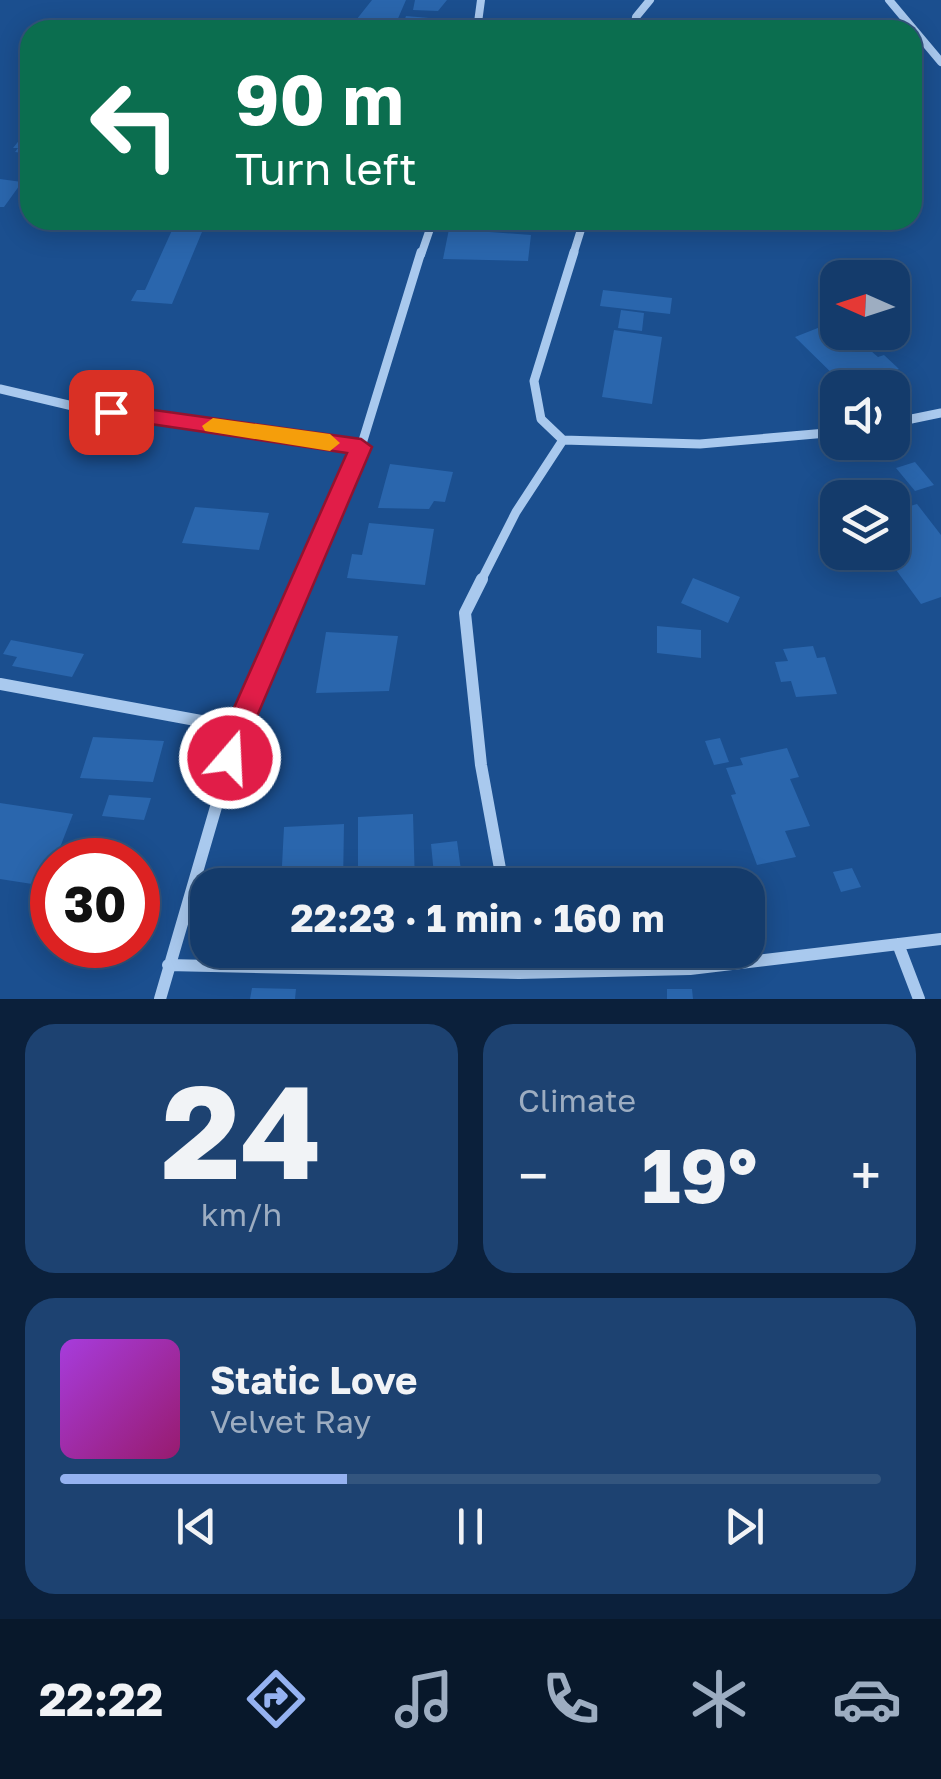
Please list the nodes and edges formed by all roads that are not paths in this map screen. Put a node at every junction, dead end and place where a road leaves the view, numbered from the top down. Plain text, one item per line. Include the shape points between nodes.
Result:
1 (650, 0) edge
2 (889, 0) edge
3 (636, 20) edge
4 (906, 20) edge
5 (922, 39) edge
6 (941, 62) edge
7 (431, 230) edge
8 (581, 230) edge
9 (0, 389) edge
10 (941, 413) edge
11 (910, 419) edge
12 (820, 435) edge
13 (563, 440) junction
14 (361, 447) junction
15 (0, 684) edge
16 (238, 728) junction
17 (500, 868) edge
18 (941, 939) edge
19 (898, 944) junction
20 (168, 966) junction
21 (519, 968) edge
22 (520, 972) junction
23 (160, 999) edge
24 (919, 999) edge

1 - 3 street
2 - 4 street
5 - 6 street
7 - 14 street
8 - 13 street via 534,381 541,419
9 - 14 street via 77,407
10 - 11 street
12 - 13 street via 649,446
13 - 17 street via 516,512 465,613
14 - 16 street
15 - 16 street
16 - 20 street
18 - 19 street
19 - 22 street via 690,969
19 - 24 street
20 - 22 street
20 - 23 street
21 - 22 street

